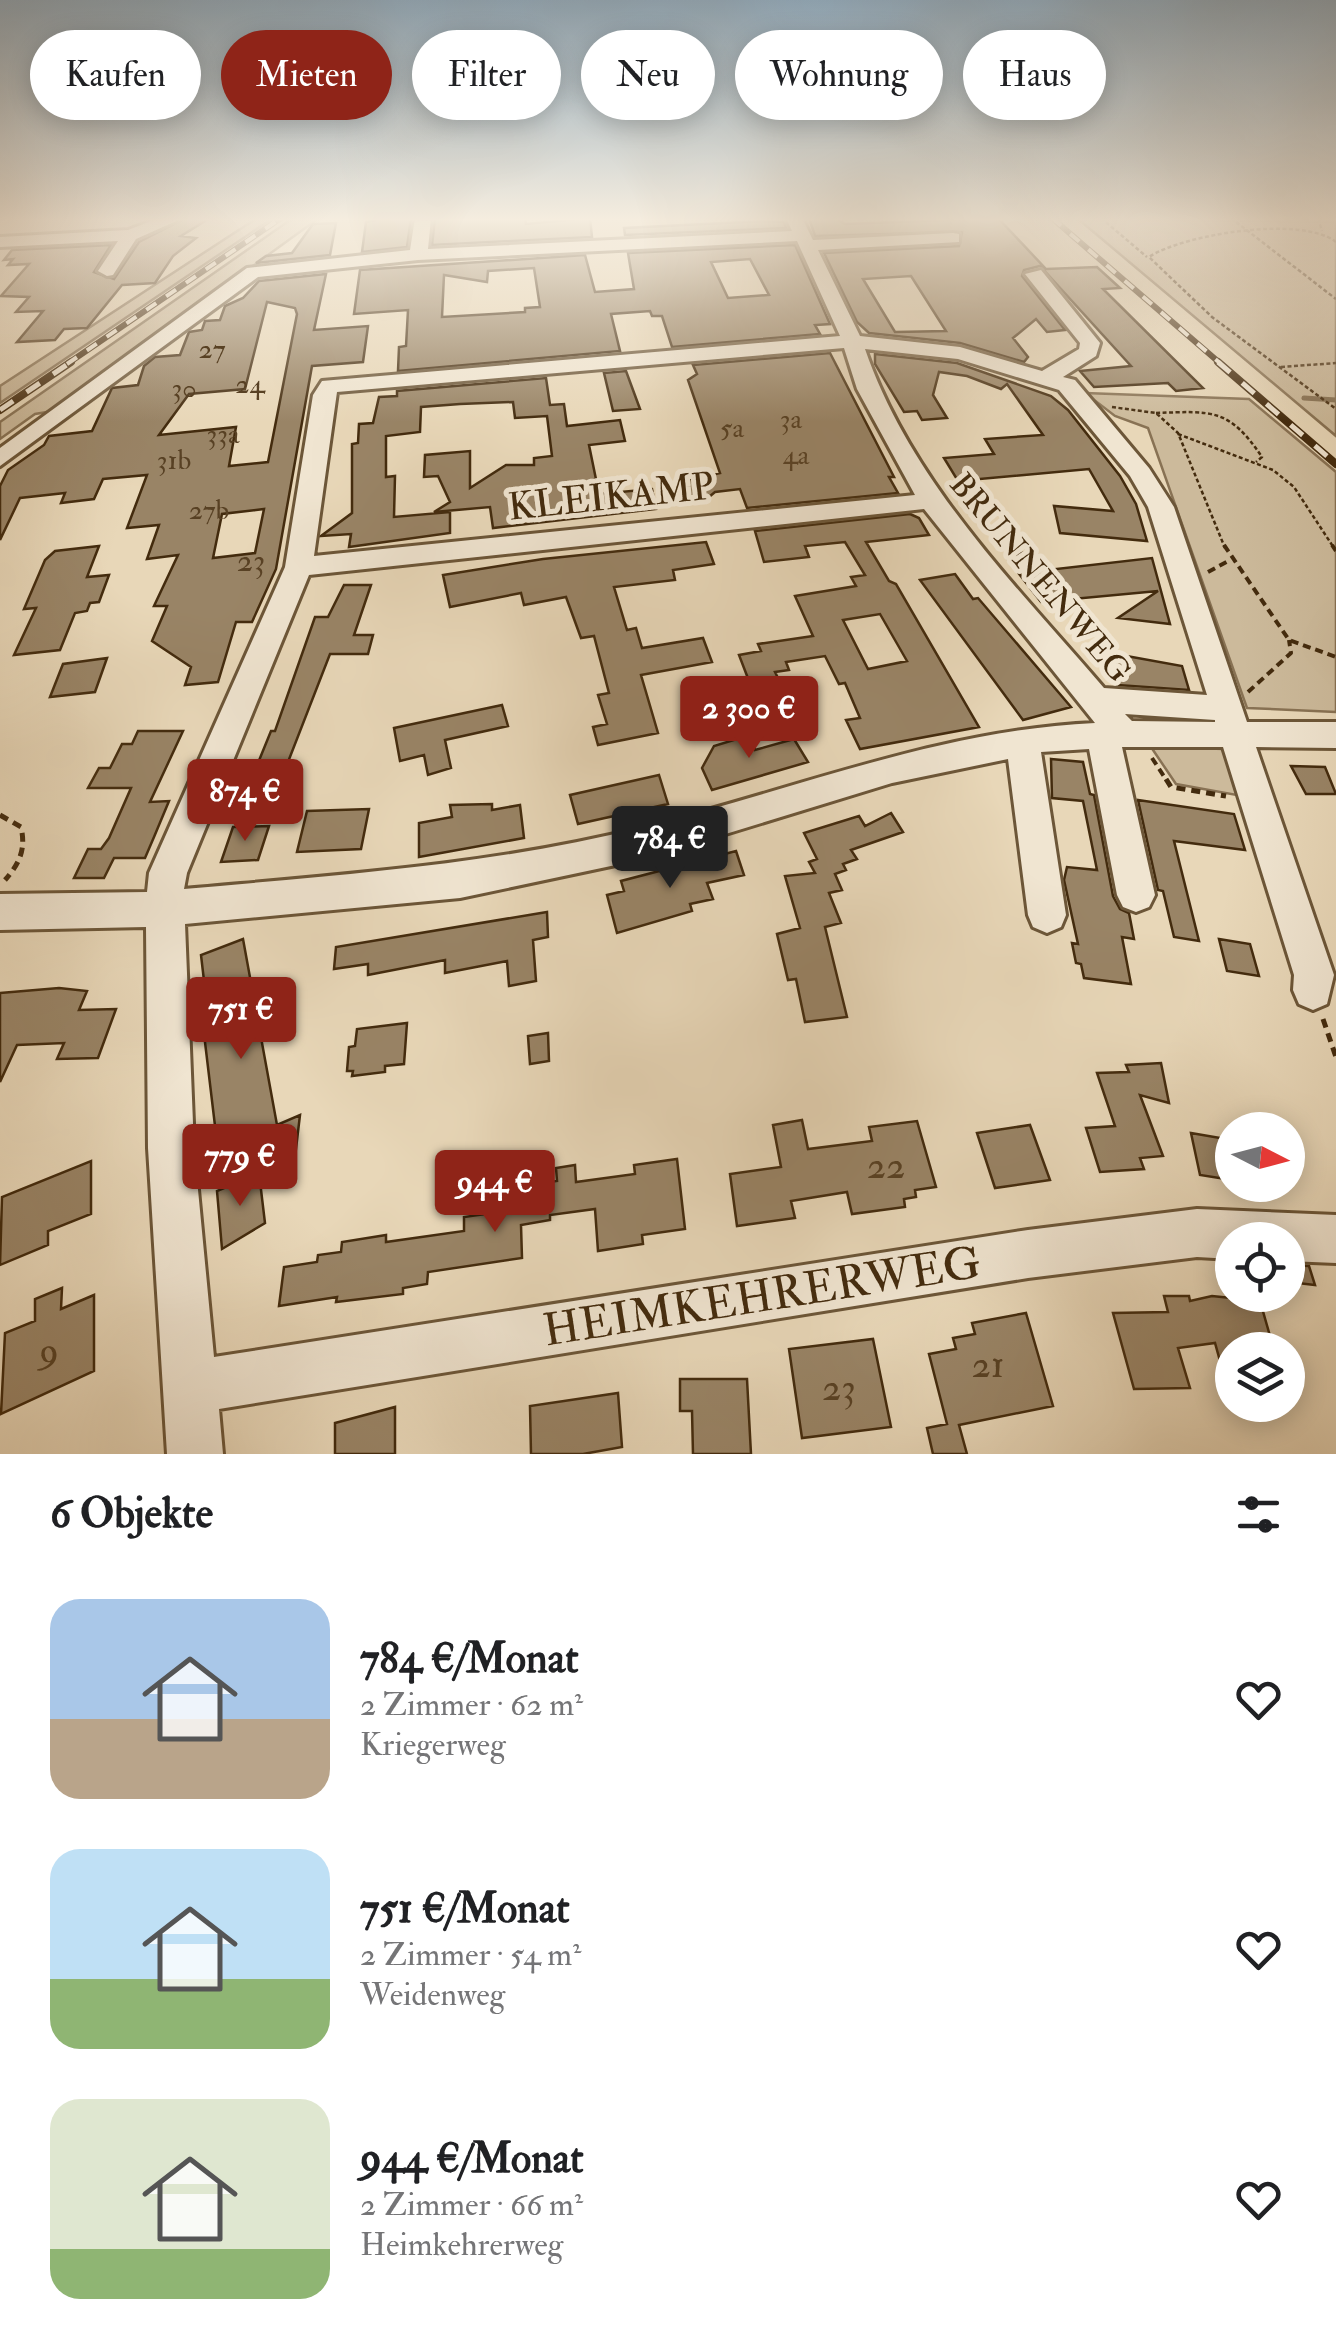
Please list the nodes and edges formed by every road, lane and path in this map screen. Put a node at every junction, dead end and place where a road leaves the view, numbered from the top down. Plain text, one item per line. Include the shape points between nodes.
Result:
1 (234, 286) edge
2 (826, 286) edge
3 (1043, 286) edge
4 (1177, 286) edge
5 (851, 341) junction
6 (1336, 363) edge
7 (1278, 367) junction
8 (1048, 377) junction
9 (1083, 402) junction
10 (1334, 408) edge
11 (1156, 414) junction
12 (1178, 434) junction
13 (0, 459) edge
14 (1255, 462) junction
15 (931, 501) junction
16 (1336, 551) edge
17 (300, 567) junction
18 (1289, 640) junction
19 (1336, 658) edge
20 (1097, 700) junction
21 (1230, 721) junction
22 (1120, 735) junction
23 (1336, 735) edge
24 (1023, 742) junction
25 (1256, 801) junction
26 (0, 814) edge
27 (0, 885) edge
28 (1136, 895) dead end
29 (162, 910) junction
30 (0, 912) edge
31 (1047, 915) dead end
32 (1313, 990) joint
33 (1336, 1057) edge
34 (1336, 1239) edge
35 (190, 1387) junction
36 (196, 1454) edge

1 - 13 street
2 - 5 street, BRUNNENWEG
3 - 8 street via 1090,344 1088,352
4 - 7 path
5 - 8 street via 980,356
5 - 15 street, BRUNNENWEG via 868,388
5 - 17 street via 330,386
6 - 7 path
7 - 10 path
8 - 9 street via 1068,385
9 - 11 path
9 - 21 street via 1160,507
11 - 12 path
11 - 14 path via 1214,411 1240,421 1262,458
12 - 14 path
12 - 18 path via 1230,560
14 - 16 path via 1294,487
15 - 17 street, KLEIKAMP
15 - 20 street, BRUNNENWEG
17 - 29 street via 168,873
18 - 19 path
18 - 21 path via 1291,653
20 - 21 street
20 - 22 street, BRUNNENWEG
21 - 22 street
21 - 23 street
21 - 25 street
22 - 24 street
22 - 25 path via 1171,788
22 - 28 street
24 - 29 street via 892,769 644,843 460,881
24 - 31 street
25 - 32 street
26 - 27 path via 21,827 26,844
29 - 30 street
29 - 35 street via 164,1030
32 - 33 path
34 - 35 street, HEIMKEHRERWEG via 1197,1233 1028,1254
35 - 36 street

